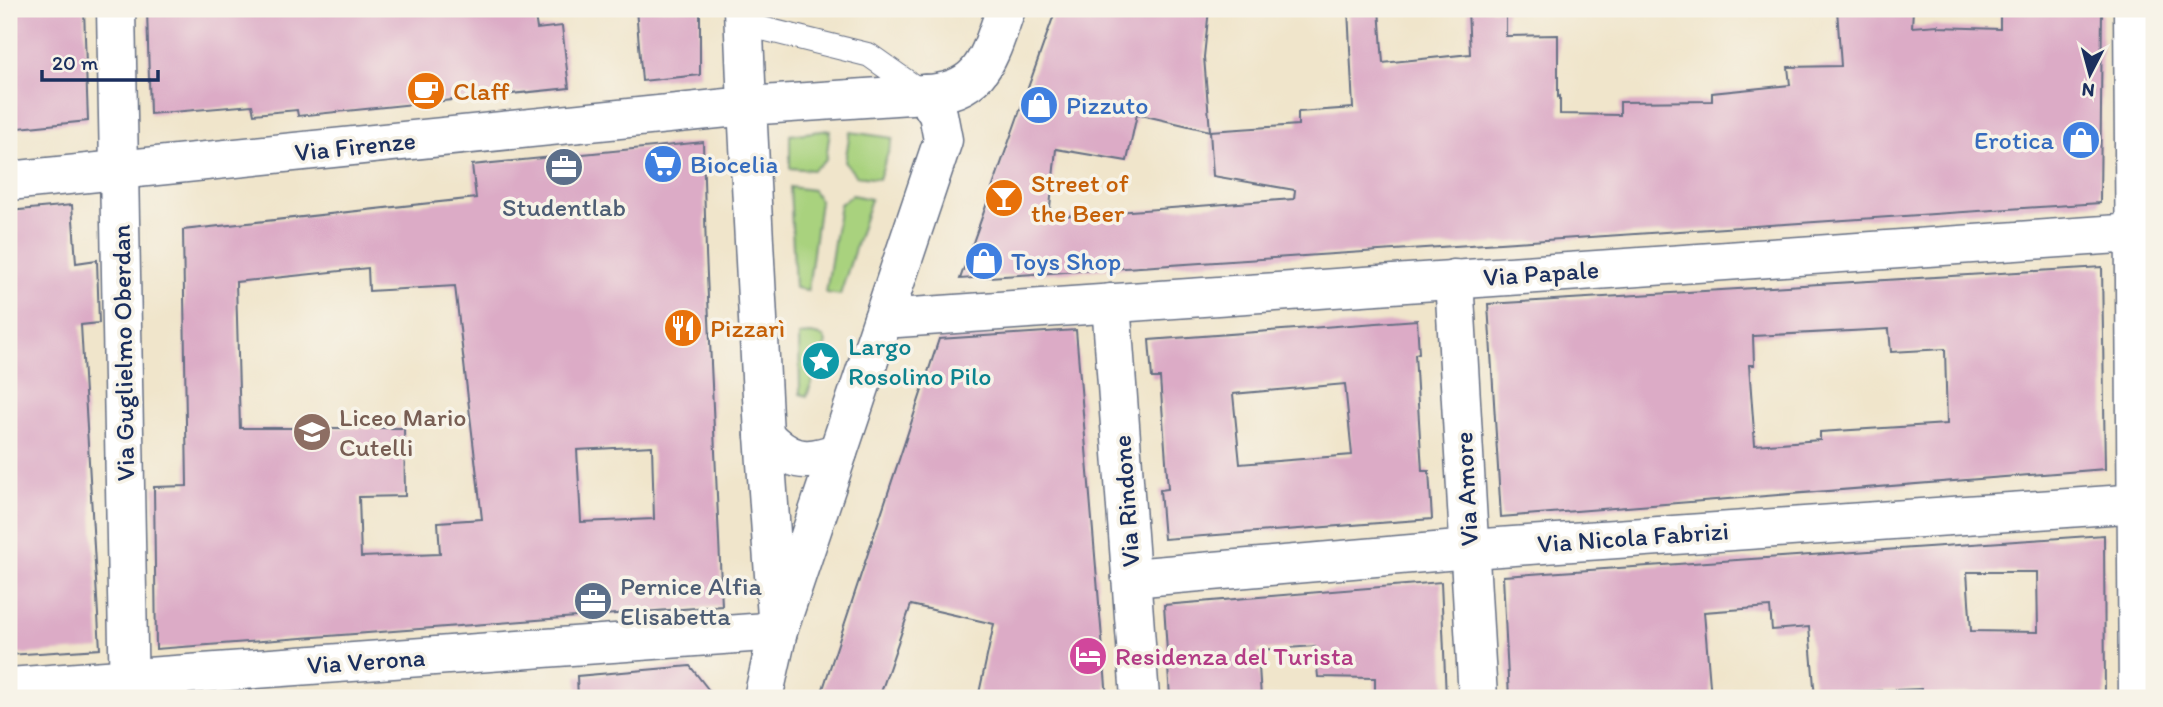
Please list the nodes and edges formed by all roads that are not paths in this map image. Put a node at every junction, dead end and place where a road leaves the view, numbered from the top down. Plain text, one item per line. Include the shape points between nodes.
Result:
1 (116, 9) edge
2 (1006, 9) edge
3 (2133, 9) edge
4 (743, 16) edge
5 (926, 94) junction
6 (747, 106) junction
7 (2144, 141) edge
8 (120, 169) junction
9 (9, 181) edge
10 (2134, 233) junction
11 (1454, 279) junction
12 (1111, 303) junction
13 (883, 318) junction
14 (764, 435) junction
15 (838, 452) junction
16 (2145, 502) edge
17 (1470, 549) junction
18 (1131, 578) junction
19 (778, 631) junction
20 (9, 687) edge
21 (129, 688) edge
22 (763, 698) edge
23 (1140, 698) edge
24 (1478, 698) edge
25 (2138, 698) edge

1 - 8 street, Via Guglielmo Oberdan
2 - 5 street, Via Firenze via 984,67 962,87
3 - 7 street
4 - 5 lane via 869,55
4 - 6 street
5 - 6 street, Via Firenze
5 - 13 street via 938,114 943,141
6 - 8 street, Via Firenze
6 - 14 street
7 - 10 street
8 - 9 street, Via Firenze
8 - 21 street, Via Guglielmo Oberdan
10 - 11 street, Via Papale
10 - 16 street
11 - 12 street, Via Papale
11 - 17 street, Via Amore
12 - 13 street, Via Papale
12 - 18 street, Via Rindone
13 - 15 street
14 - 15 street via 778,450 797,459 818,460
14 - 19 street
15 - 19 street
16 - 17 street, Via Nicola Fabrizi
16 - 25 street
17 - 18 street, Via Nicola Fabrizi
17 - 24 street, Via Amore
18 - 23 street, Via Rindone
19 - 21 street, Via Verona
19 - 22 street
20 - 21 street, Via Verona

